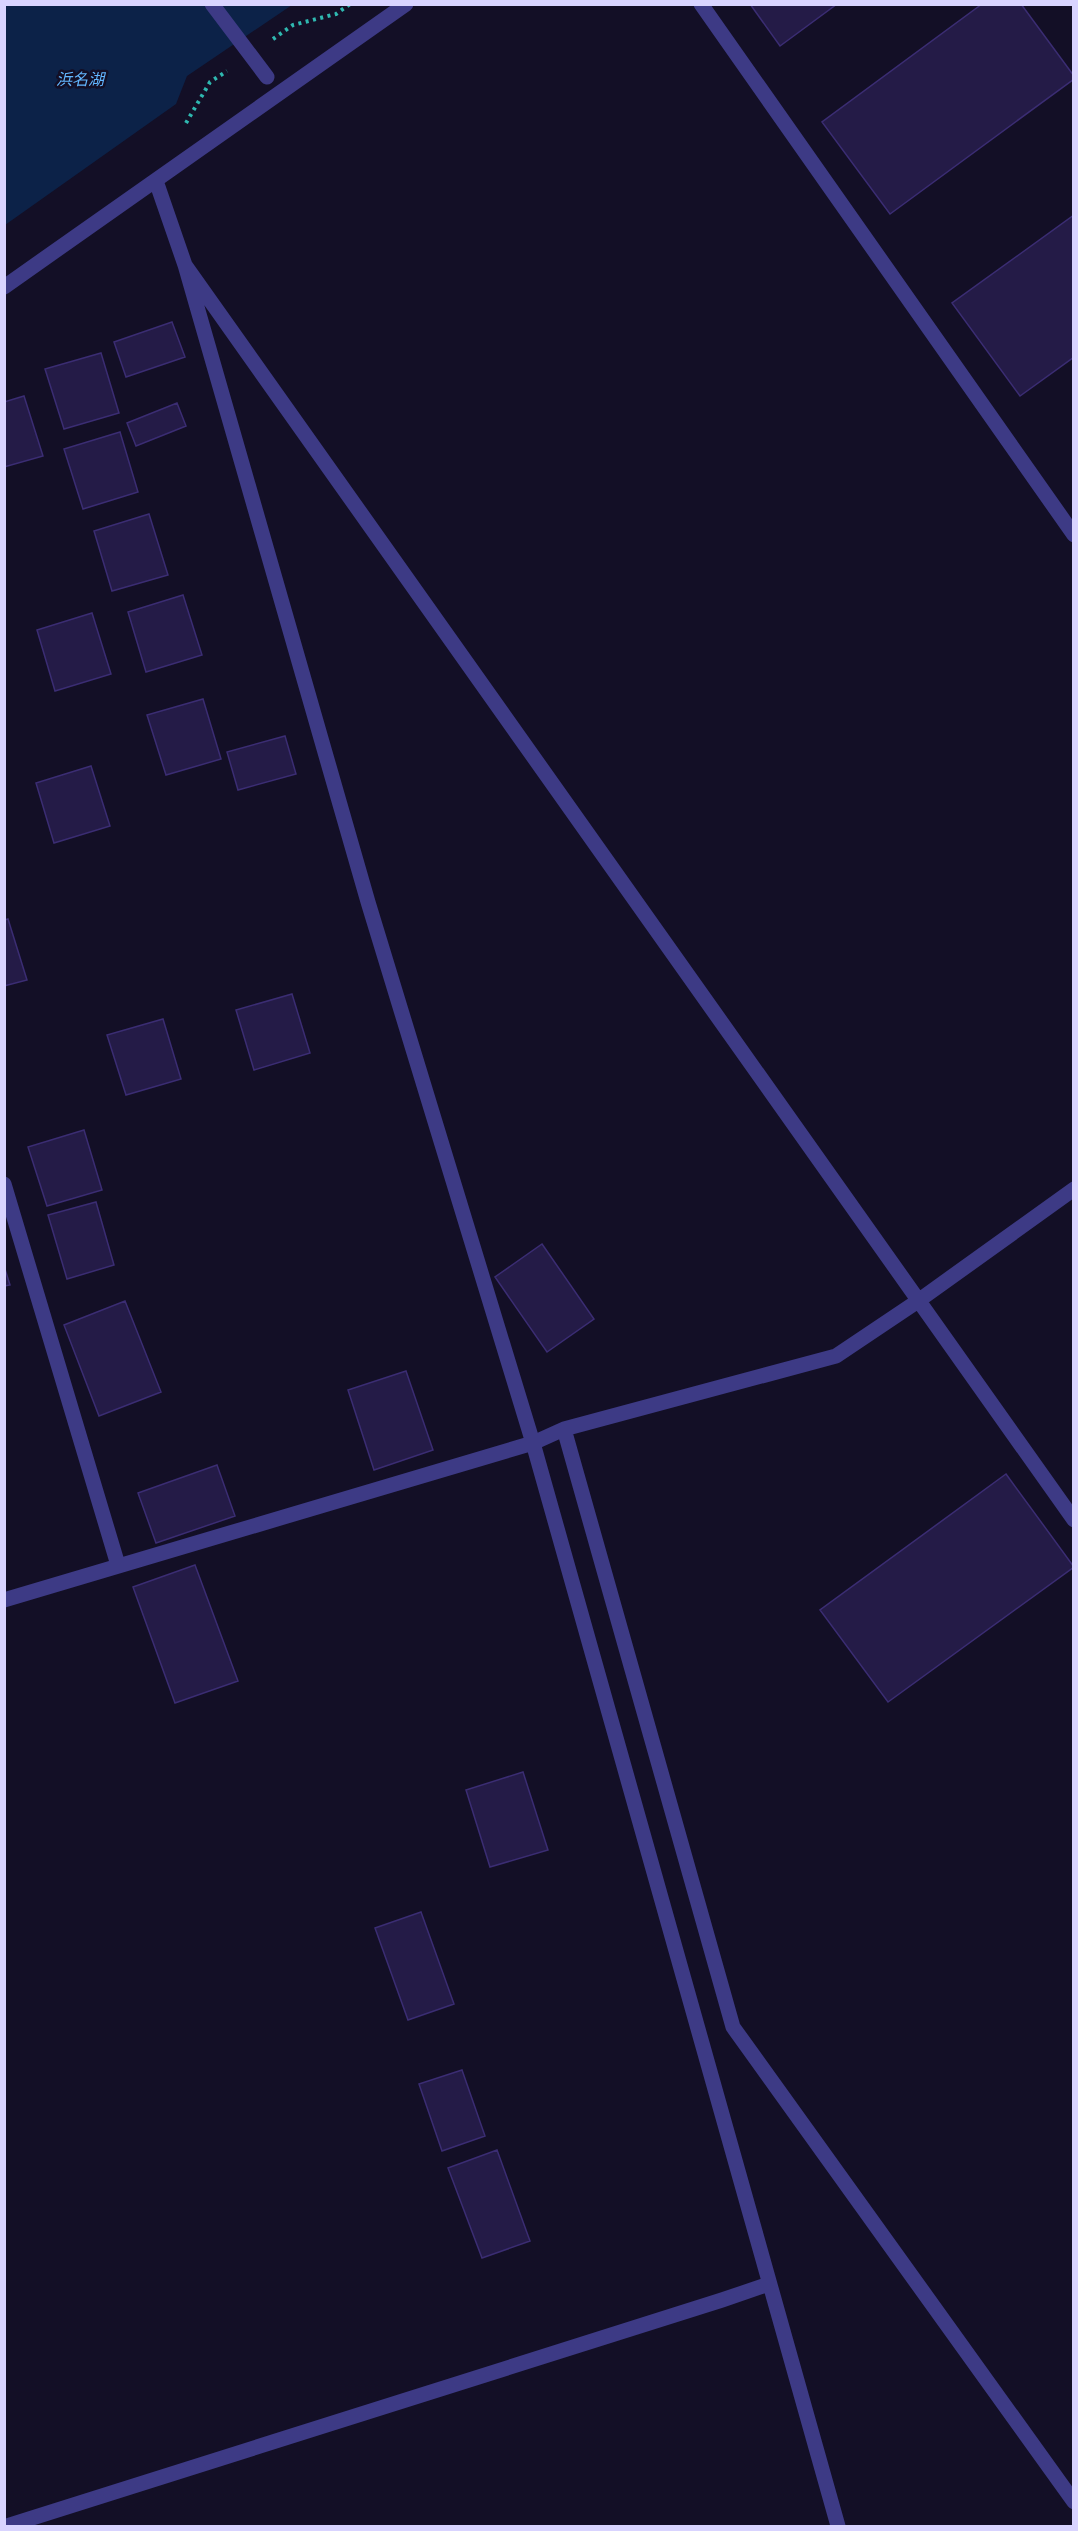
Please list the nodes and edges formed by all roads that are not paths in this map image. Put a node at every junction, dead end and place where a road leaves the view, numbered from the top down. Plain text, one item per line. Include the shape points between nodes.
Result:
1 (212, 4) edge
2 (406, 4) edge
3 (701, 4) edge
4 (280, 94) junction
5 (156, 181) junction
6 (185, 265) junction
7 (4, 287) edge
8 (1074, 535) edge
9 (4, 1184) edge
10 (1074, 1189) edge
11 (918, 1301) junction
12 (564, 1429) junction
13 (533, 1443) junction
14 (1074, 1520) edge
15 (118, 1565) junction
16 (4, 1600) edge
17 (769, 2284) junction
18 (1074, 2502) edge
19 (7, 2526) edge
20 (838, 2526) edge

1 - 4 street, bridge
2 - 4 street
3 - 8 street
4 - 5 street
5 - 6 street
5 - 7 street
6 - 11 street
6 - 13 street via 368,902
9 - 15 street
10 - 11 street
11 - 12 street via 836,1356
11 - 14 street
12 - 13 street
12 - 18 street via 733,2026
13 - 15 street
13 - 17 street
15 - 16 street
17 - 19 street
17 - 20 street

